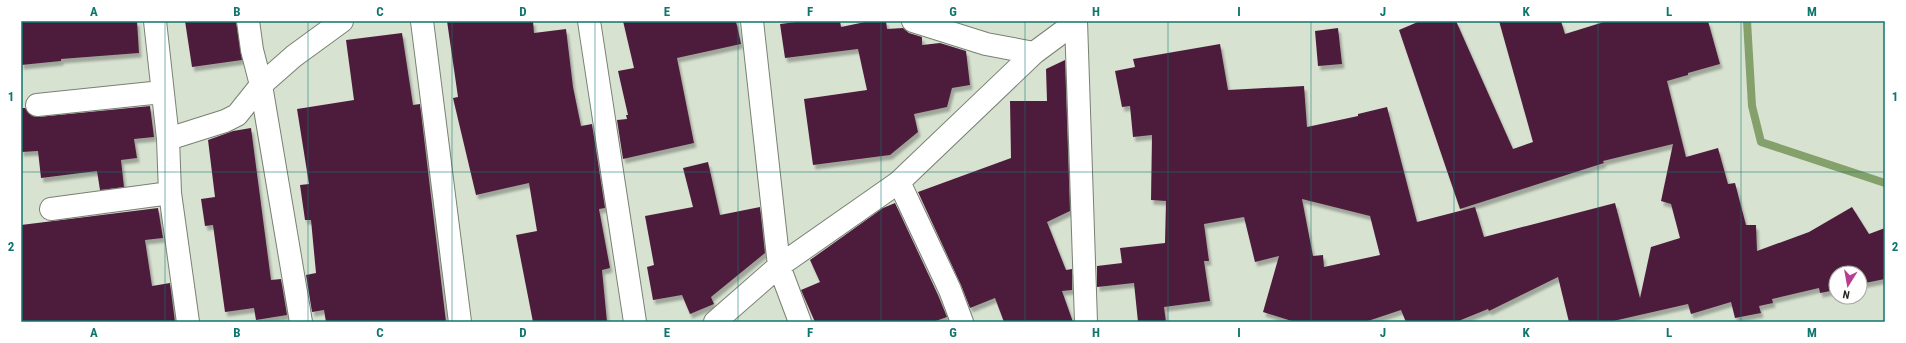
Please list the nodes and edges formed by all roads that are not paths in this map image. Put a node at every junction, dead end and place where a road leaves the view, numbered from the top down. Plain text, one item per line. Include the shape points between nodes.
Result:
1 (155, 21) edge
2 (248, 21) edge
3 (342, 21) edge
4 (422, 21) edge
5 (589, 21) edge
6 (752, 21) edge
7 (913, 21) edge
8 (1076, 22) edge
9 (1034, 53) junction
10 (261, 85) junction
11 (162, 92) junction
12 (37, 105) dead end
13 (168, 139) junction
14 (899, 182) junction
15 (170, 194) junction
16 (51, 209) dead end
17 (779, 266) junction
18 (188, 322) edge
19 (301, 322) edge
20 (460, 322) edge
21 (635, 322) edge
22 (715, 322) edge
23 (800, 322) edge
24 (962, 322) edge
25 (1086, 322) edge

1 - 11 street
2 - 10 street
3 - 10 street via 294,56
4 - 20 street
5 - 21 street
6 - 17 street
7 - 9 street via 986,44
8 - 9 street
8 - 25 street
9 - 14 street
10 - 13 street via 237,115
10 - 19 street
11 - 12 street
11 - 13 street
13 - 15 street
14 - 17 street
14 - 24 street via 950,290
15 - 16 street
15 - 18 street
17 - 22 street
17 - 23 street

